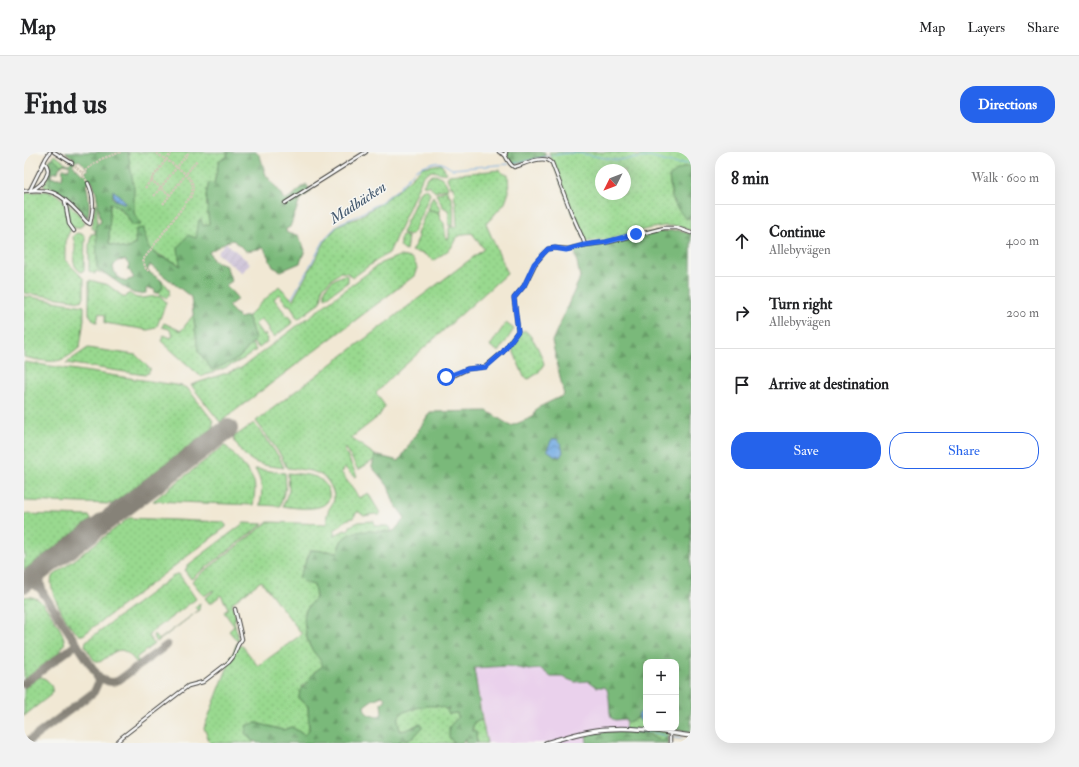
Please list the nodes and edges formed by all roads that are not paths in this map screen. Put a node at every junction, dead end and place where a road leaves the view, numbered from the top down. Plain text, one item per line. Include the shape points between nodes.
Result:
1 (50, 152) edge
2 (54, 152) edge
3 (366, 152) edge
4 (498, 152) edge
5 (505, 153) edge
6 (44, 162) junction
7 (72, 163) tunnel mouth
8 (88, 183) tunnel mouth
9 (24, 191) edge
10 (30, 191) junction
11 (65, 201) junction
12 (285, 203) dead end
13 (74, 231) dead end
14 (691, 233) edge
15 (584, 245) junction
16 (446, 377) dead end
17 (235, 609) dead end
18 (670, 733) junction
19 (691, 736) edge
20 (116, 743) edge
21 (546, 743) edge
22 (670, 743) edge

1 - 6 street
2 - 7 street
3 - 12 street
4 - 5 street
5 - 15 street via 514,167 543,159 550,160
6 - 10 street
6 - 10 street via 48,170 43,183
8 - 11 street via 93,203 90,224
9 - 10 street
10 - 11 street via 52,192
11 - 13 street via 68,220
14 - 15 street via 676,228 664,228
15 - 16 street via 566,250 550,249 543,254 534,264 524,286 514,298 518,331 503,352 486,367 467,369
17 - 20 street via 242,638 231,660 203,682 188,686
18 - 19 street
18 - 21 street via 608,729
18 - 22 street

